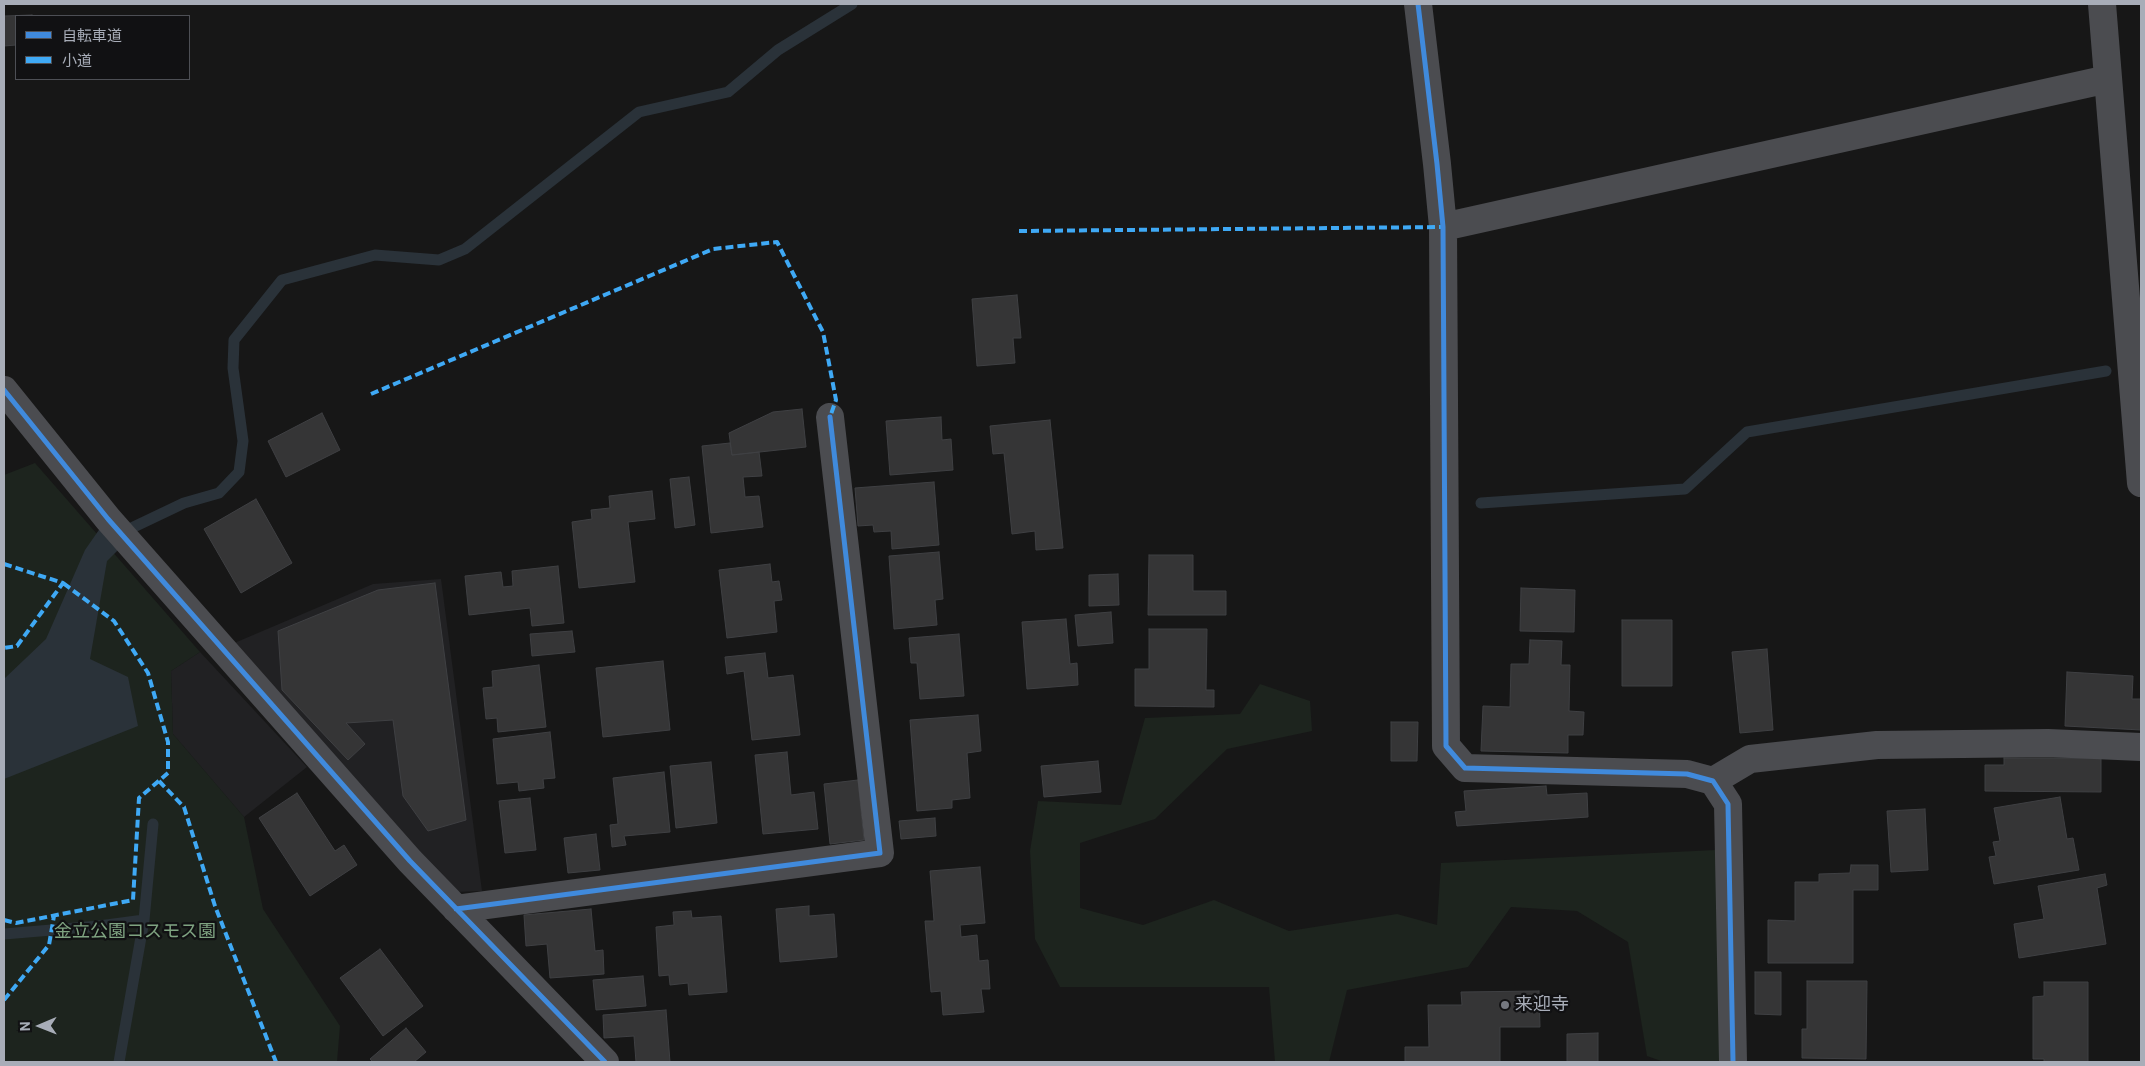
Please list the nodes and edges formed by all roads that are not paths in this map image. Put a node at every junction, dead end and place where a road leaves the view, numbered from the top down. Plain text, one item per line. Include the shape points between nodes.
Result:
1 (1418, 4) edge
2 (2102, 4) edge
3 (2108, 80) junction
4 (1443, 227) junction
5 (4, 390) edge
6 (830, 417) dead end
7 (2141, 483) edge
8 (2141, 747) edge
9 (1713, 781) junction
10 (456, 909) junction
11 (605, 1062) edge
12 (1733, 1062) edge

1 - 4 street
2 - 3 street
3 - 4 street
3 - 7 street
4 - 9 street via 1446,746 1465,768 1687,774
5 - 10 street via 108,519
6 - 10 street via 880,853
8 - 9 street via 2048,743 1877,745 1750,759
9 - 12 street via 1728,804
10 - 11 street

